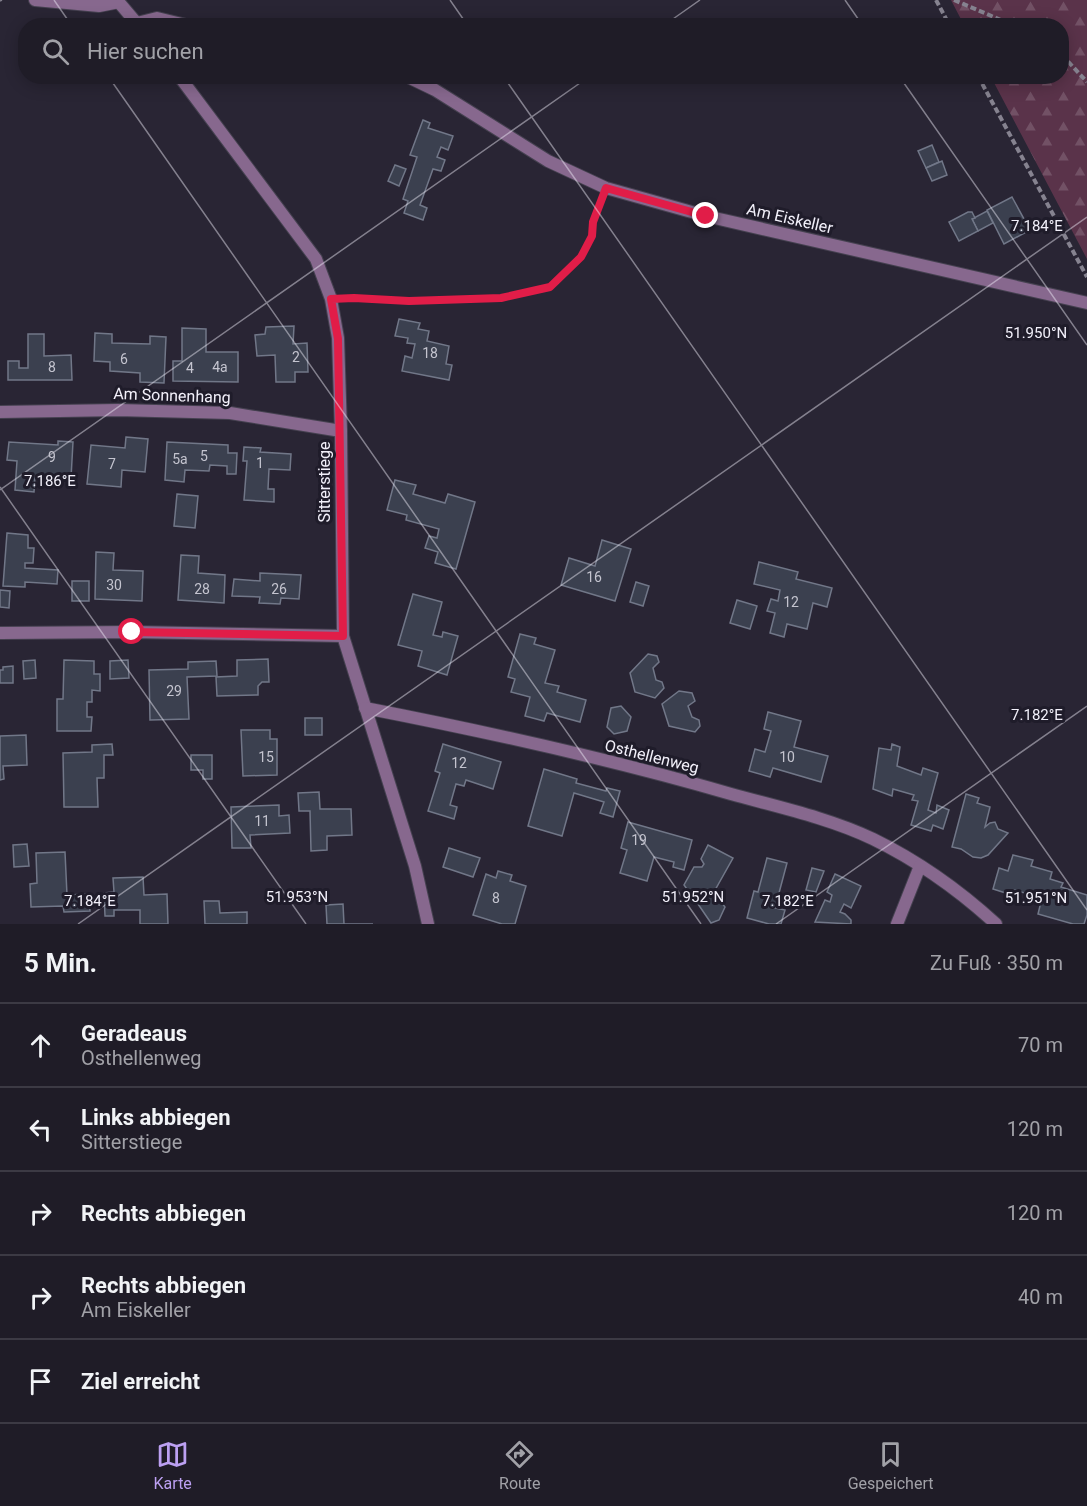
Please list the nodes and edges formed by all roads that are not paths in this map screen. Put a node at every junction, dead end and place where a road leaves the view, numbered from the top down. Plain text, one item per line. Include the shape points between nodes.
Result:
1 (35, 0) edge
2 (118, 1) edge
3 (133, 18) edge
4 (185, 84) edge
5 (423, 84) edge
6 (1087, 303) edge
7 (0, 412) edge
8 (341, 431) junction
9 (0, 633) edge
10 (343, 636) junction
11 (365, 708) junction
12 (920, 866) junction
13 (428, 924) edge
14 (897, 924) edge
15 (996, 924) edge

1 - 2 street via 99,6
2 - 3 street
4 - 8 street, Sitterstiege via 316,259 331,299 338,339
5 - 6 street, Am Eiskeller via 548,161 606,188 706,216
7 - 8 street, Am Sonnenhang via 230,412
8 - 10 street, Sitterstiege
9 - 10 street
10 - 11 street, Sitterstiege
11 - 12 street, Osthellenweg via 497,734 678,778 821,820 873,839
11 - 13 street, Sitterstiege via 415,866
12 - 14 street
12 - 15 street, Osthellenweg

